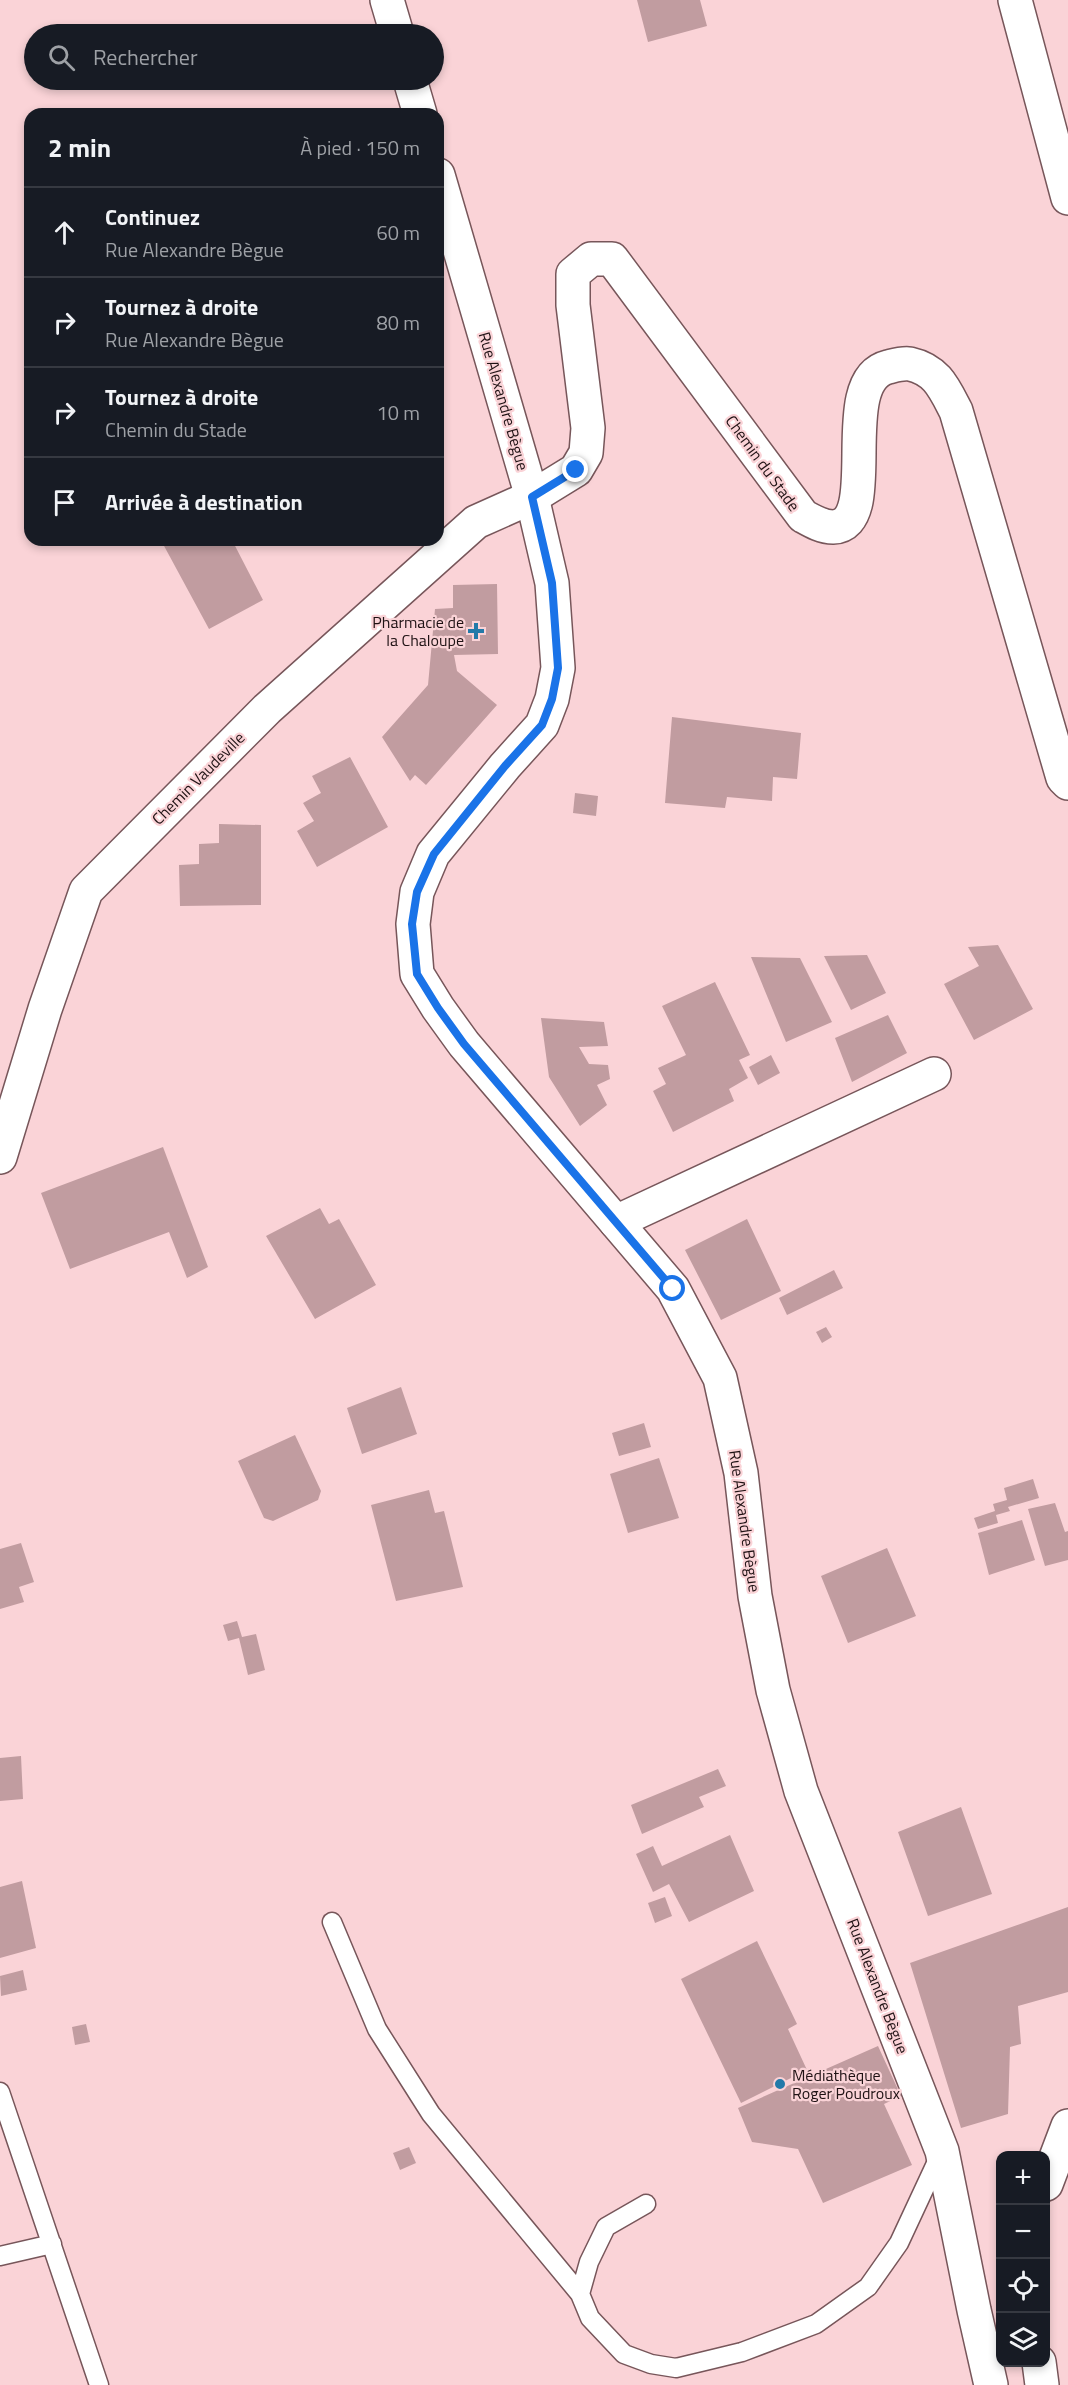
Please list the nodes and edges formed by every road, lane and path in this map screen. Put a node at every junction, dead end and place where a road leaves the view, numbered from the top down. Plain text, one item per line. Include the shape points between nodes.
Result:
1 (387, 0) edge
2 (1015, 0) edge
3 (394, 24) edge
4 (413, 90) edge
5 (418, 108) edge
6 (444, 196) edge
7 (1068, 198) edge
8 (532, 497) junction
9 (1068, 783) edge
10 (934, 1074) dead end
11 (0, 1157) edge
12 (616, 1222) junction
13 (333, 1922) dead end
14 (0, 2092) edge
15 (1068, 2126) edge
16 (942, 2151) junction
17 (1050, 2173) edge
18 (646, 2204) dead end
19 (52, 2244) junction
20 (0, 2256) edge
21 (580, 2294) junction
22 (1040, 2367) edge
23 (99, 2385) edge
24 (991, 2385) edge
25 (1042, 2385) edge

1 - 3 street
2 - 7 street
4 - 5 street
6 - 8 street, Rue Alexandre Bègue
8 - 9 street, Chemin du Stade via 576,470 586,453 588,428 573,305 573,274 591,259 612,259 803,516 821,525 834,527 853,512 858,492 861,401 868,382 880,369 903,363 924,367 943,386 956,411 1059,766
8 - 11 street, Chemin Vaudeville via 476,522 267,709 86,891
8 - 12 street, Rue Alexandre Bègue via 552,583 558,668 552,699 542,725 434,854 417,892 412,924 417,974 464,1044
10 - 12 street
12 - 16 street, Rue Alexandre Bègue via 673,1289 720,1378 741,1473 754,1596 773,1689 801,1791
13 - 21 lane via 377,2029 431,2114
14 - 19 lane
15 - 17 street
16 - 21 lane via 898,2243 868,2287 816,2324 742,2352 668,2367 624,2354 590,2318
16 - 24 street, Rue Alexandre Bègue
18 - 21 lane via 606,2227 589,2262
19 - 20 lane
19 - 23 lane
22 - 25 street

